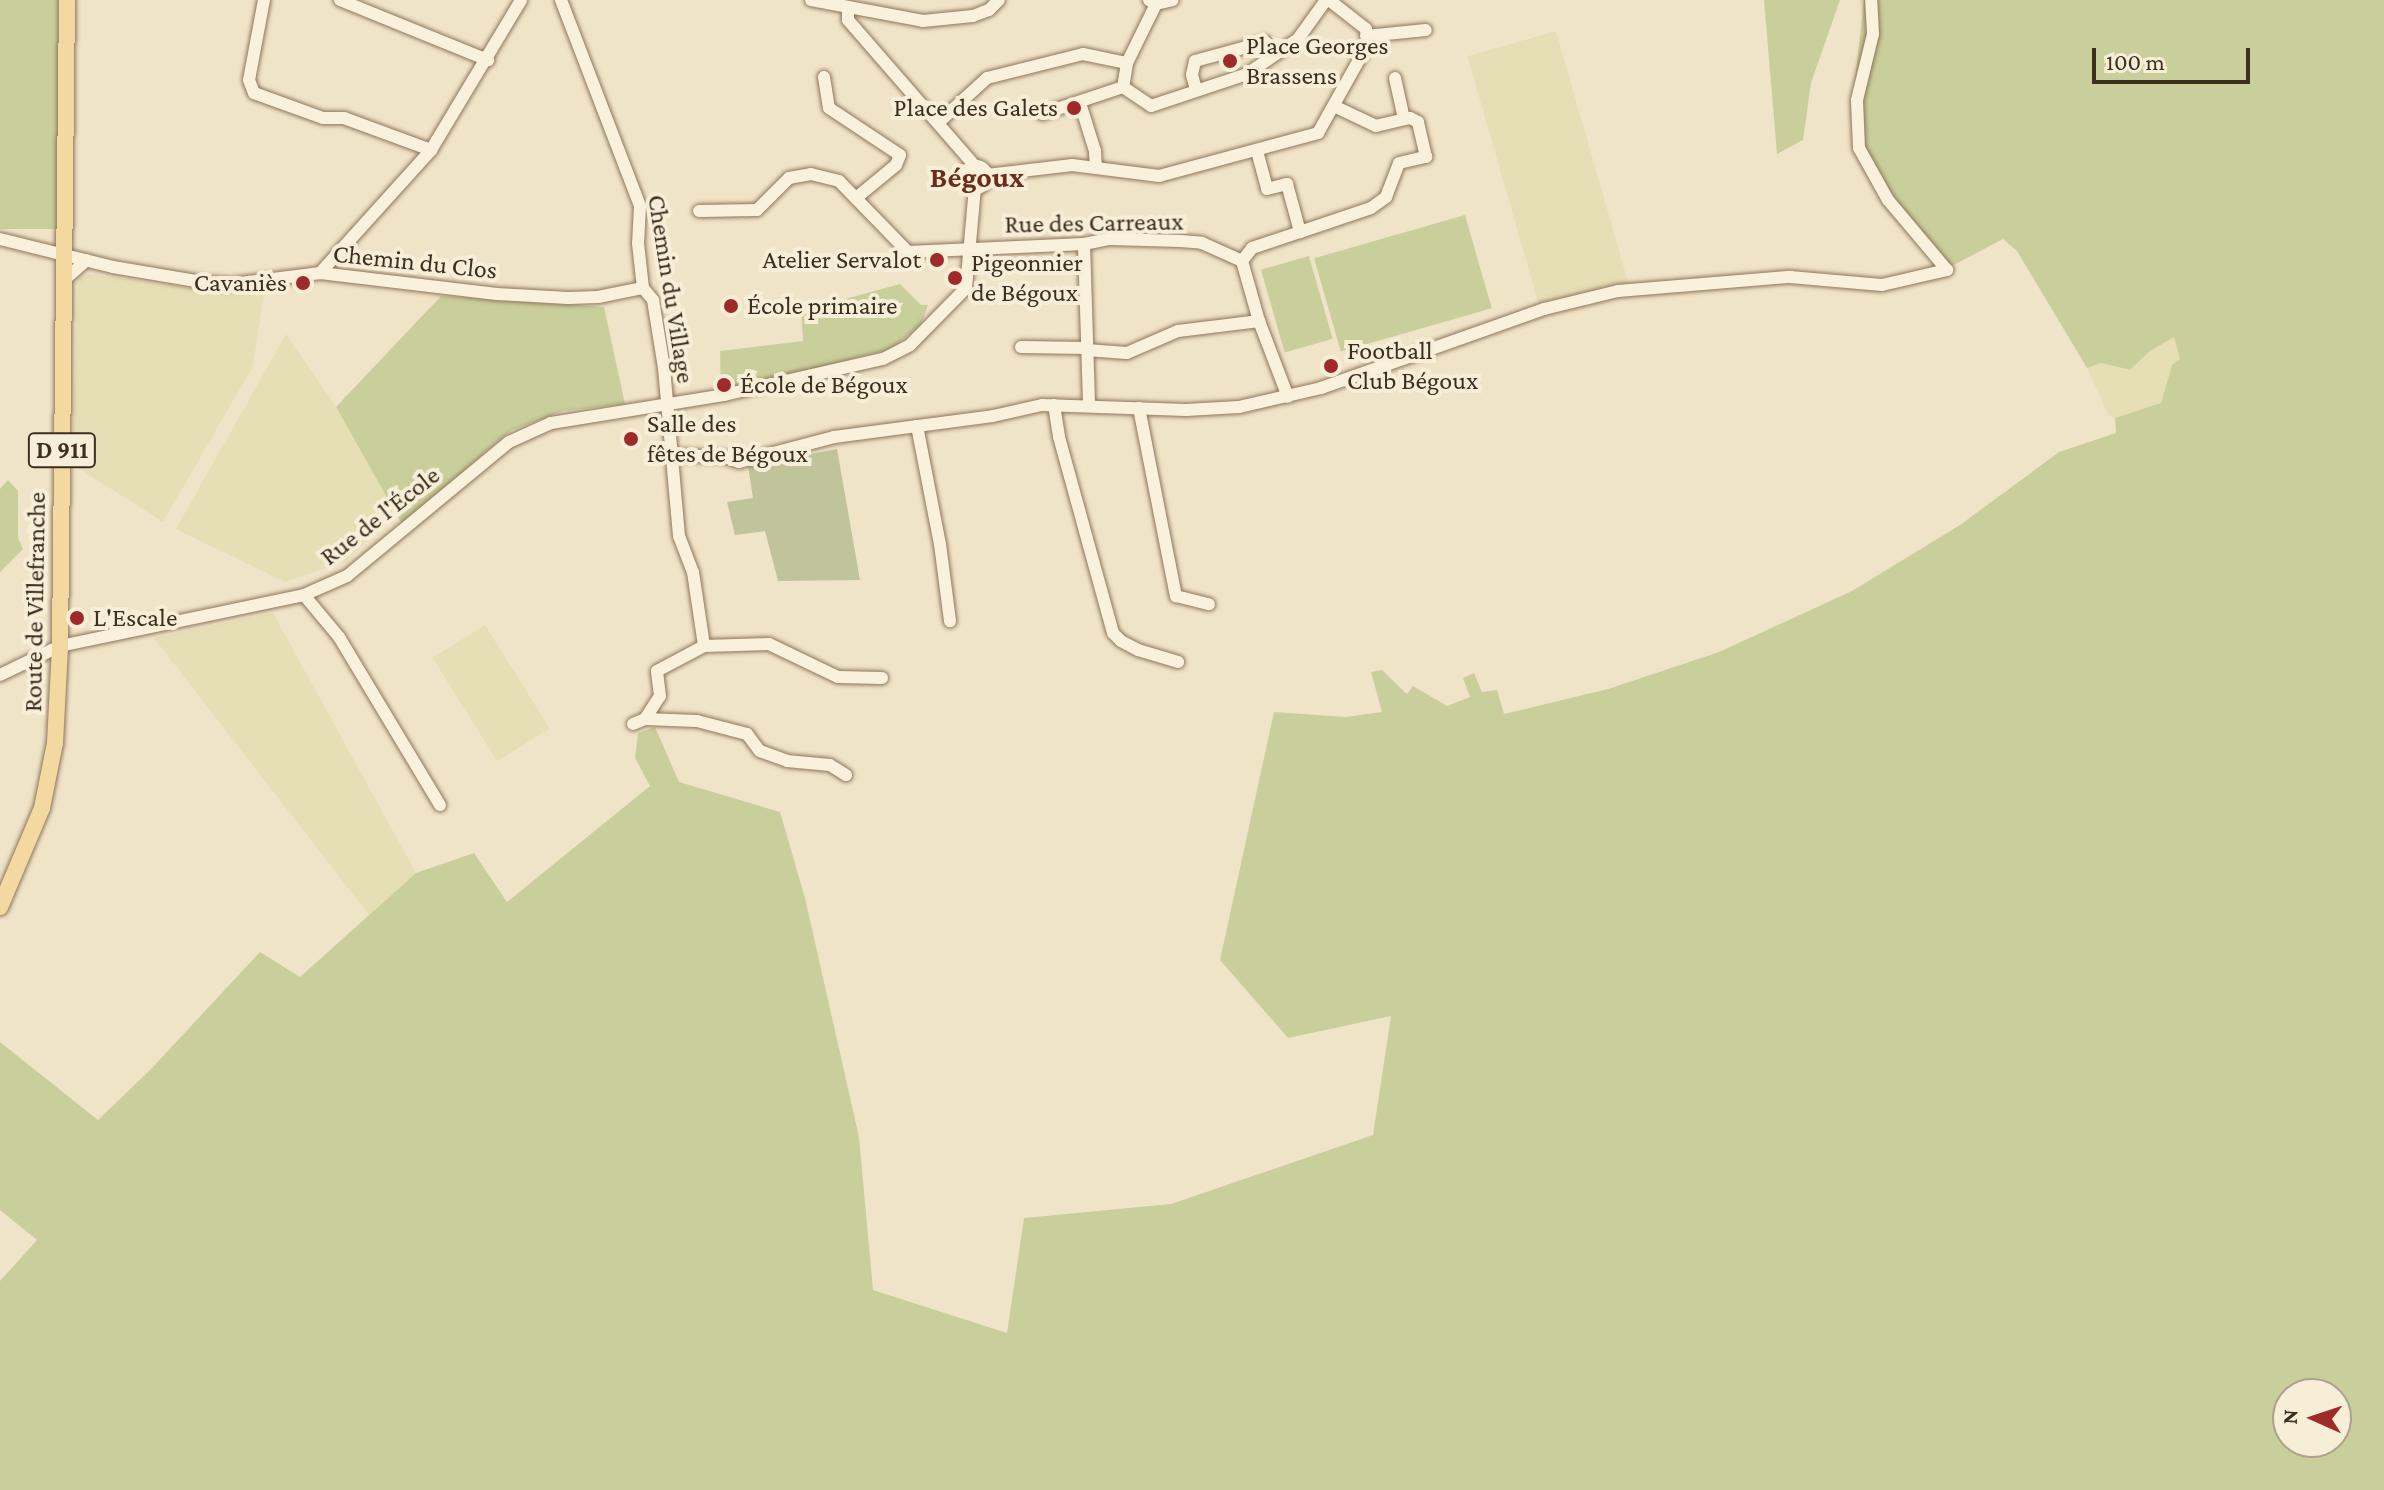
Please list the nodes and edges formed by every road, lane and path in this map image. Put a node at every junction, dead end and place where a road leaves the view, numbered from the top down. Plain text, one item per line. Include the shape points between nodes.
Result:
1 (67, 0) edge
2 (264, 0) edge
3 (521, 0) edge
4 (561, 0) edge
5 (811, 0) edge
6 (999, 0) edge
7 (1173, 0) edge
8 (1328, 0) edge
9 (1871, 0) edge
10 (348, 1) edge
11 (1153, 2) edge
12 (848, 7) junction
13 (1426, 30) dead end
14 (1366, 36) junction
15 (1276, 53) junction
16 (488, 60) junction
17 (1127, 63) junction
18 (824, 77) dead end
19 (1395, 78) dead end
20 (1123, 87) junction
21 (1196, 89) junction
22 (1080, 103) junction
23 (1336, 107) junction
24 (1042, 114) dead end
25 (1404, 119) junction
26 (939, 122) junction
27 (431, 150) junction
28 (1257, 151) junction
29 (974, 165) junction
30 (1096, 168) junction
31 (987, 175) junction
32 (975, 188) junction
33 (856, 198) junction
34 (699, 211) dead end
35 (1300, 232) junction
36 (0, 239) edge
37 (1084, 244) junction
38 (972, 249) junction
39 (64, 254) junction
40 (87, 260) junction
41 (1242, 261) junction
42 (320, 273) junction
43 (64, 280) junction
44 (643, 288) junction
45 (1259, 321) junction
46 (1021, 347) dead end
47 (1086, 349) junction
48 (1288, 397) junction
49 (1054, 405) junction
50 (1089, 405) junction
51 (667, 406) junction
52 (1139, 408) junction
53 (917, 426) junction
54 (672, 455) junction
55 (304, 595) junction
56 (1209, 604) dead end
57 (950, 621) dead end
58 (60, 646) junction
59 (704, 646) junction
60 (1178, 662) dead end
61 (0, 675) edge
62 (882, 678) dead end
63 (846, 775) dead end
64 (440, 805) dead end
65 (0, 907) edge

1 - 39 main road, Route de Villefranche / D 911
2 - 27 street via 249,80 254,93
3 - 16 street
4 - 44 street, Chemin du Village via 640,206
5 - 12 street
6 - 12 street via 973,16 923,21
7 - 11 street
8 - 14 street via 1366,29
8 - 15 street via 1298,39
9 - 48 street via 1873,34 1857,100 1859,148 1888,200 1947,270 1882,285 1790,277 1618,291 1544,309
10 - 16 street
11 - 17 street
12 - 26 street via 848,20
13 - 14 street
14 - 23 street via 1368,44
15 - 21 street via 1247,74
15 - 21 street via 1265,42 1195,61
16 - 27 street
17 - 20 street
17 - 26 street via 1083,54 987,78
18 - 33 street via 829,108 900,155 896,165
19 - 25 street
20 - 21 street via 1151,106
20 - 22 street
22 - 24 street
22 - 30 street
23 - 25 street via 1376,126
23 - 28 street via 1318,133
25 - 35 street via 1418,122 1426,157 1399,163 1386,197 1371,208
26 - 29 street
27 - 42 street
28 - 30 street via 1159,176
28 - 35 street via 1267,189 1287,184
29 - 31 street
29 - 32 street via 965,177
30 - 31 street via 1072,165
31 - 32 street
32 - 38 street, Rue de l'École
33 - 34 street, Rue des Carreaux via 839,181 811,174 789,178 757,210
33 - 38 street, Rue des Carreaux via 908,252
35 - 41 street via 1252,248
36 - 39 street, Chemin du Clos
37 - 38 street, Rue des Carreaux
37 - 41 street, Rue des Carreaux via 1109,239 1202,243
37 - 47 street
38 - 51 street, Rue de l'École via 966,288 910,345 883,359
39 - 40 street, Chemin du Clos
39 - 43 main road, Route de Villefranche / D 911
40 - 42 street, Chemin du Clos via 233,284
40 - 43 street
41 - 45 street
42 - 44 street, Chemin du Clos via 548,297 598,297
43 - 58 main road, Route de Villefranche / D 911
44 - 51 street, Chemin du Village via 653,300
45 - 47 street via 1178,331 1127,353
45 - 48 street
46 - 47 street
47 - 50 street
48 - 52 street via 1208,410
49 - 50 street
49 - 53 street
49 - 60 street via 1113,633 1138,650
50 - 52 street
51 - 54 street, Chemin du Village
51 - 55 street, Rue de l'École via 551,423 509,442 347,576
52 - 56 street via 1176,596
53 - 54 street via 834,437 739,462
53 - 57 street
54 - 59 street, Chemin du Village via 679,536 693,572
55 - 58 street, Rue de l'École
55 - 64 street via 339,637
58 - 61 street, Rue de l'École
58 - 65 main road, Route de Villefranche / D 911 via 51,768 25,853
59 - 62 street via 769,644 838,677
59 - 63 street via 657,671 660,696 639,721 697,721 747,734 760,751 787,761 830,765

